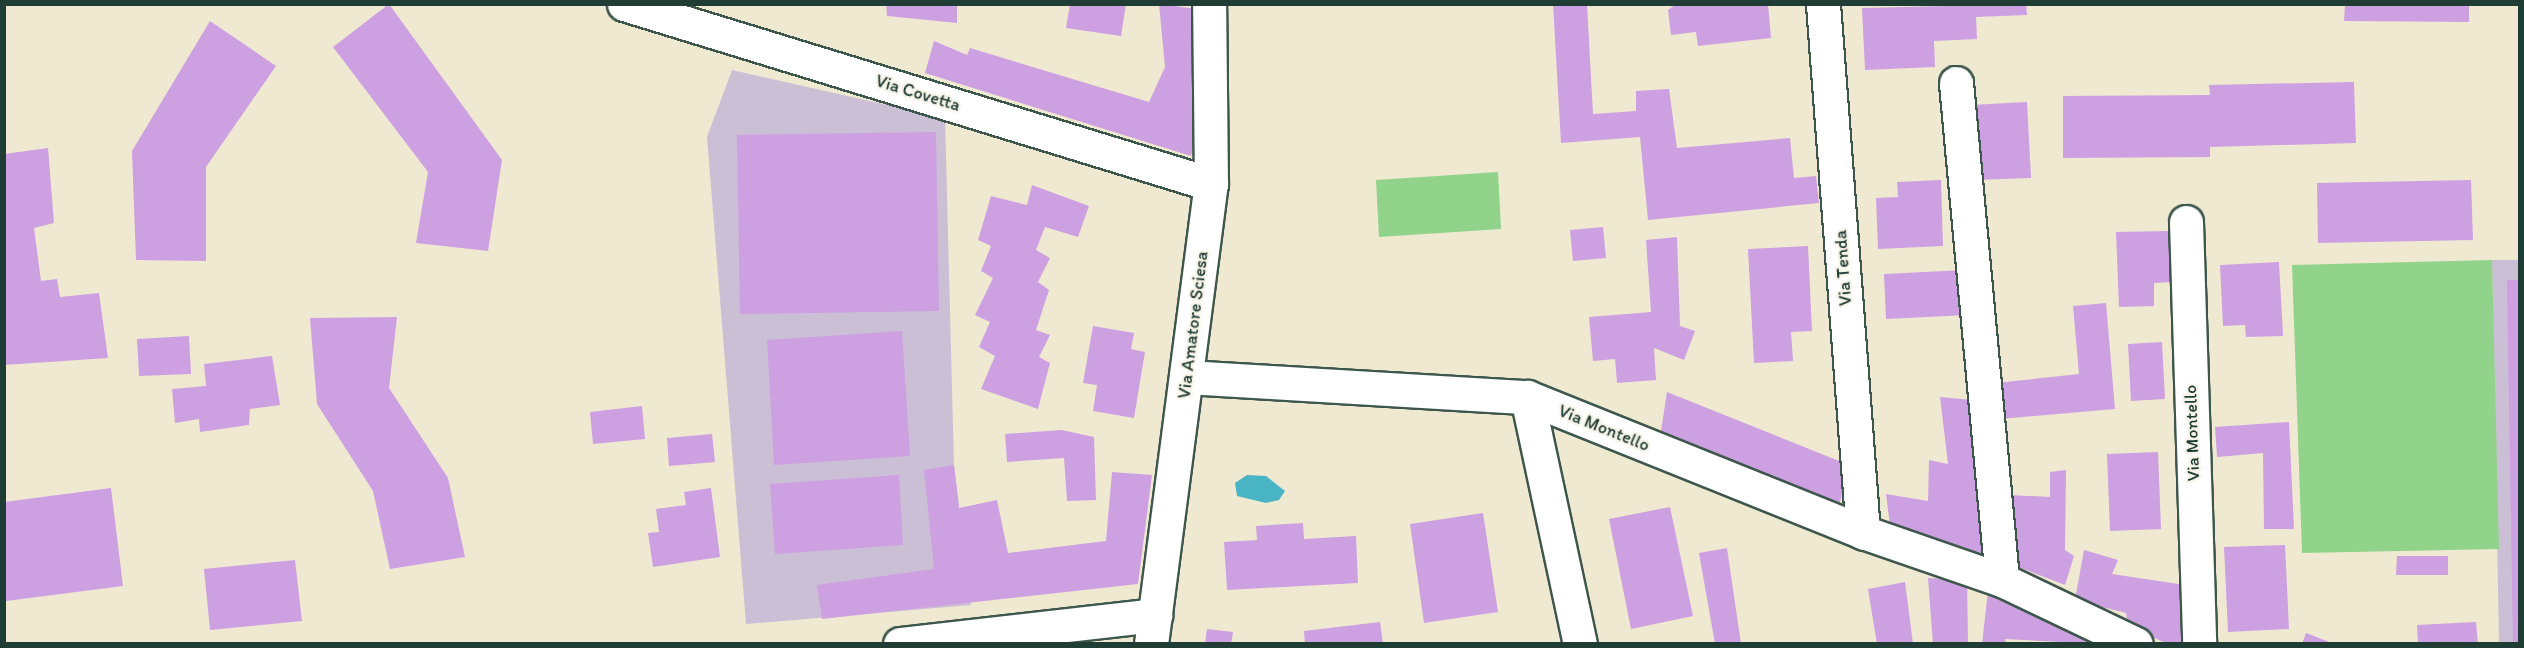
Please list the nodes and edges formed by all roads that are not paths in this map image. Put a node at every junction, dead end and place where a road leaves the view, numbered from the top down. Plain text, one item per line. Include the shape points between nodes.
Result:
1 (624, 4) edge
2 (1209, 4) edge
3 (1823, 4) edge
4 (1956, 83) dead end
5 (1211, 184) junction
6 (2186, 222) dead end
7 (1186, 377) junction
8 (1527, 397) junction
9 (1863, 532) junction
10 (2002, 580) junction
11 (1153, 629) edge
12 (900, 644) edge
13 (1580, 644) edge
14 (2136, 644) edge
15 (2199, 644) edge

1 - 5 street, Via Covetta
2 - 5 street, Via Amatore Sciesa
3 - 9 street, Via Tenda
4 - 10 street
5 - 7 street, Via Amatore Sciesa
6 - 15 street, Via Montello
7 - 8 street, Via Montello
7 - 11 street, Via Amatore Sciesa
8 - 9 street, Via Montello
8 - 13 street
9 - 10 street, Via Montello
10 - 14 street, Via Montello
11 - 12 street

